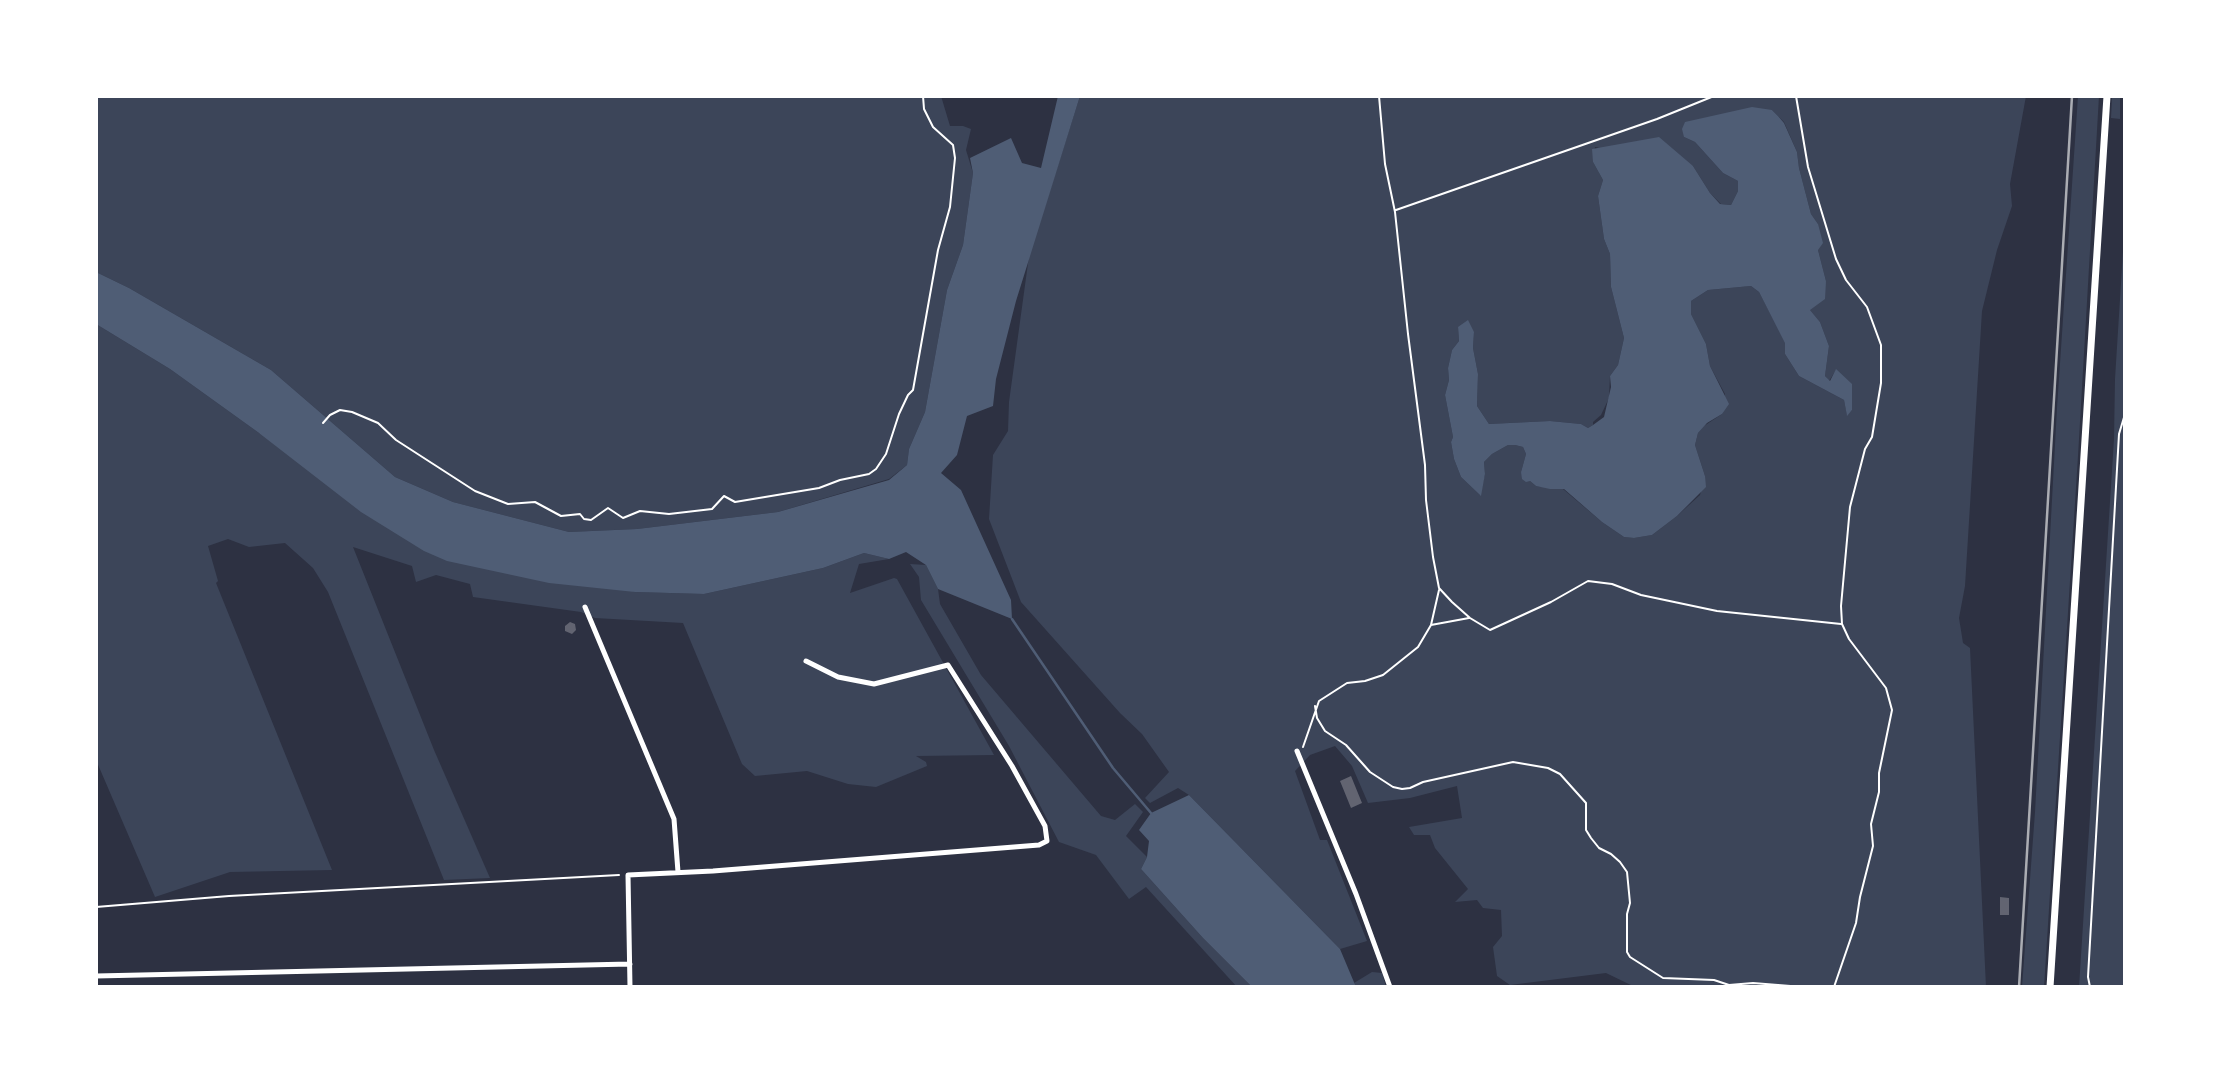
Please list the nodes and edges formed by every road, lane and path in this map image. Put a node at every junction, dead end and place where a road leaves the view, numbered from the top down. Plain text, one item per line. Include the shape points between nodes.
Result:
1 (923, 96) edge
2 (1379, 96) edge
3 (1714, 96) edge
4 (1796, 96) edge
5 (2107, 96) edge
6 (1395, 211) junction
7 (2125, 414) edge
8 (323, 424) dead end
9 (1439, 587) junction
10 (585, 607) dead end
11 (1470, 618) junction
12 (1842, 624) junction
13 (1431, 625) junction
14 (806, 660) dead end
15 (1315, 706) junction
16 (1297, 751) joint
17 (678, 872) junction
18 (628, 875) junction
19 (96, 907) edge
20 (630, 964) junction
21 (96, 976) edge
22 (630, 987) edge
23 (1390, 987) edge
24 (1803, 987) edge
25 (1834, 987) edge
26 (2050, 987) edge
27 (2090, 987) edge

1 - 8 path via 933,127 953,145 950,206 913,390 899,414 886,454 869,474 820,488 735,502 723,496 712,509 640,512 623,518 608,508 590,520 580,514 561,516 535,502 508,504 475,491 396,440 378,423 352,412 340,410
2 - 6 path
3 - 6 path
4 - 12 path via 1808,167 1836,259 1867,307 1881,345 1881,383 1872,437 1850,507
5 - 26 street
6 - 9 path
7 - 27 path via 2118,447
9 - 11 path
9 - 13 path
10 - 17 street via 674,819
11 - 12 path via 1490,631 1588,581 1717,611
11 - 13 path
12 - 25 path via 1886,688 1892,710 1871,824 1873,846 1856,923
13 - 15 path via 1418,647 1399,664 1383,675 1347,683
14 - 17 street via 838,677 874,684 948,665 1039,814 1047,841
15 - 16 path via 1303,748
15 - 24 path via 1325,731 1392,787 1402,789 1513,762 1560,774 1586,803 1586,830 1591,838 1627,872 1626,952 1630,957 1663,978
16 - 23 street
17 - 18 street
18 - 19 path
18 - 20 street
20 - 21 street
20 - 22 street

